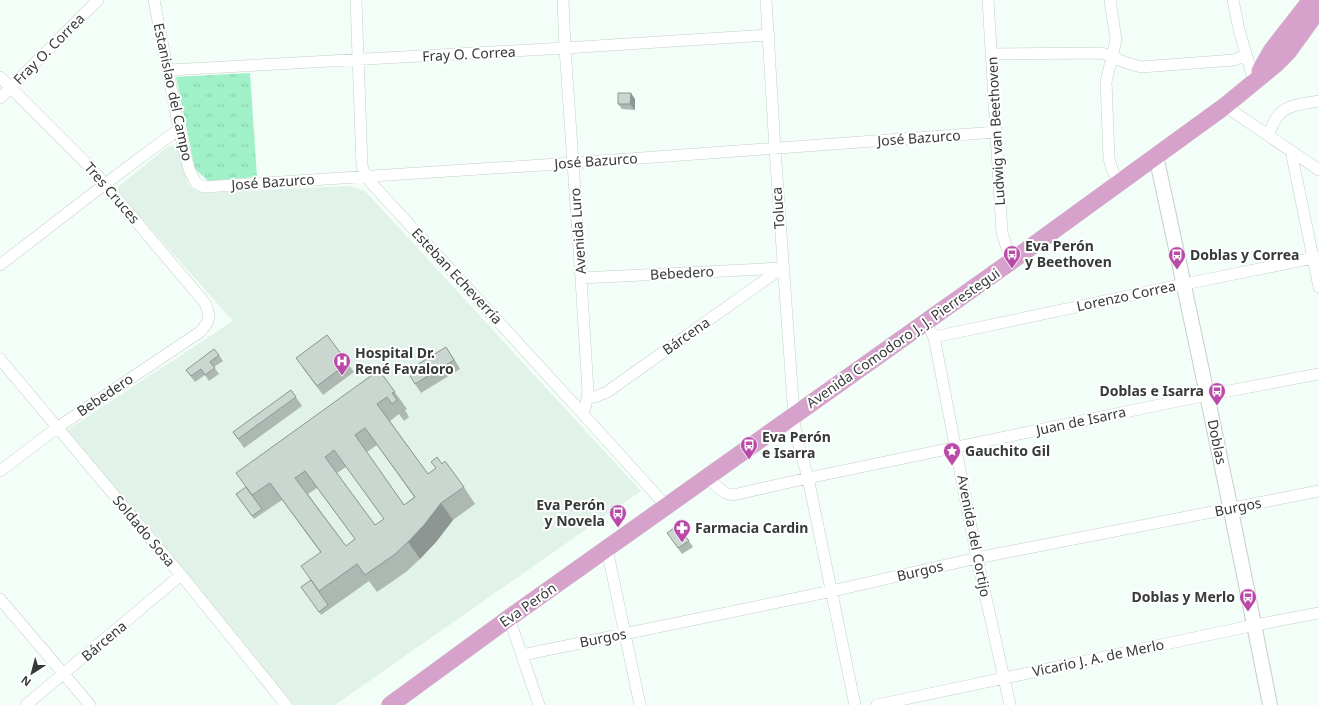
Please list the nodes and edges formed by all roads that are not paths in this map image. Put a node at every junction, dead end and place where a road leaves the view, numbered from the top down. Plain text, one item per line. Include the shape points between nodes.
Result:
1 (98, 0) edge
2 (154, 0) edge
3 (356, 0) edge
4 (563, 0) edge
5 (766, 0) edge
6 (988, 0) edge
7 (1110, 0) edge
8 (1233, 0) edge
9 (1311, 0) edge
10 (1319, 9) edge
11 (769, 35) junction
12 (565, 48) junction
13 (992, 54) junction
14 (1246, 55) junction
15 (1112, 56) junction
16 (358, 60) junction
17 (169, 70) junction
18 (0, 77) edge
19 (1254, 81) junction
20 (10, 87) junction
21 (0, 98) edge
22 (1319, 101) edge
23 (1225, 106) junction
24 (180, 129) junction
25 (997, 132) junction
26 (1268, 135) junction
27 (774, 149) junction
28 (1291, 151) junction
29 (1156, 156) junction
30 (573, 163) junction
31 (1319, 170) edge
32 (366, 176) junction
33 (196, 183) joint
34 (105, 184) junction
35 (1118, 184) junction
36 (1316, 257) edge
37 (1014, 260) junction
38 (0, 265) edge
39 (782, 268) junction
40 (582, 278) junction
41 (1185, 284) junction
42 (1319, 287) edge
43 (209, 319) joint
44 (925, 321) junction
45 (934, 337) junction
46 (0, 359) edge
47 (1319, 374) edge
48 (1207, 395) junction
49 (587, 397) junction
50 (583, 414) junction
51 (794, 416) junction
52 (58, 427) junction
53 (956, 447) junction
54 (0, 471) edge
55 (707, 478) junction
56 (808, 478) junction
57 (1319, 491) edge
58 (667, 507) junction
59 (1231, 508) junction
60 (607, 549) junction
61 (977, 558) junction
62 (181, 575) junction
63 (832, 591) junction
64 (0, 599) edge
65 (1319, 613) edge
66 (509, 618) junction
67 (1255, 625) junction
68 (624, 634) junction
69 (522, 655) junction
70 (64, 674) junction
71 (1004, 678) junction
72 (26, 705) edge
73 (90, 705) edge
74 (286, 705) edge
75 (390, 705) edge
76 (539, 705) edge
77 (640, 705) edge
78 (855, 705) edge
79 (877, 705) edge
80 (1010, 705) edge
81 (1270, 705) edge

1 - 20 street, Fray O. Correa
2 - 17 street, Estanislao del Campo
3 - 16 street, Esteban Echeverría
4 - 12 street, Avenida Luro
5 - 11 street, Toluca
6 - 13 street, Ludwig van Beethoven
7 - 15 street via 1116,40
8 - 14 street
9 - 19 main road via 1272,50
10 - 19 main road, Avenida Comodoro J. J. Pierrestegui via 1288,52
11 - 12 street, Fray O. Correa
11 - 27 street, Toluca
12 - 16 street, Fray O. Correa
12 - 30 street, Avenida Luro
13 - 15 street via 1102,53
13 - 25 street, Ludwig van Beethoven
14 - 15 street via 1234,60 1141,67
14 - 19 street
15 - 35 street via 1106,82 1109,158
16 - 17 street, Fray O. Correa
16 - 32 street, Esteban Echeverría via 362,166
17 - 24 street, Estanislao del Campo
18 - 20 street, Tres Cruces
19 - 23 main road, Avenida Comodoro J. J. Pierrestegui
20 - 21 street, Fray O. Correa
20 - 34 street, Tres Cruces
22 - 26 street via 1293,106 1283,111
23 - 26 street
23 - 29 main road, Avenida Comodoro J. J. Pierrestegui
24 - 33 street, Estanislao del Campo via 189,169
24 - 34 street
25 - 27 street, José Bazurco
25 - 37 street, Ludwig van Beethoven via 1002,233
26 - 28 street
27 - 30 street, José Bazurco
27 - 39 street, Toluca
28 - 31 street
28 - 36 street
29 - 35 main road, Avenida Comodoro J. J. Pierrestegui
29 - 41 street, Doblas
30 - 32 street, José Bazurco
30 - 40 street, Avenida Luro
32 - 33 street, José Bazurco via 204,187
32 - 50 street, Esteban Echeverría
34 - 38 street
34 - 43 street, Tres Cruces via 205,303
35 - 37 main road, Avenida Comodoro J. J. Pierrestegui
36 - 41 street, Lorenzo Correa
36 - 42 street
37 - 44 main road, Avenida Comodoro J. J. Pierrestegui
39 - 40 street, Bebedero
39 - 49 street, Bárcena via 606,392 595,397
39 - 51 street, Toluca
40 - 49 street, Avenida Luro
41 - 45 street, Lorenzo Correa
41 - 48 street, Doblas
43 - 52 street, Bebedero via 200,332
44 - 45 street, Avenida del Cortijo
44 - 51 main road, Avenida Comodoro J. J. Pierrestegui
45 - 53 street, Avenida del Cortijo
46 - 52 street, Soldado Sosa
47 - 48 street, Juan de Isarra
48 - 53 street, Juan de Isarra
48 - 59 street, Doblas
49 - 50 street, Avenida Luro
50 - 58 street, Esteban Echeverría
51 - 55 main road, Avenida Comodoro J. J. Pierrestegui
51 - 56 street, Toluca via 796,435
52 - 54 street, Bebedero
52 - 62 street, Soldado Sosa
53 - 56 street, Juan de Isarra
53 - 61 street, Avenida del Cortijo
55 - 56 street, Juan de Isarra via 725,493 733,495
55 - 58 main road, Avenida Comodoro J. J. Pierrestegui
56 - 63 street, Toluca
57 - 59 street, Burgos
58 - 60 main road, Eva Perón
59 - 61 street, Burgos
59 - 67 street, Doblas
60 - 66 main road, Eva Perón
60 - 68 street
61 - 63 street, Burgos
61 - 71 street, Avenida del Cortijo
62 - 70 street, Bárcena
62 - 74 street, Soldado Sosa
63 - 68 street, Burgos
63 - 78 street, Toluca
64 - 70 street
65 - 67 street, Vicario J. A. de Merlo
66 - 69 street
66 - 75 main road, Eva Perón
67 - 71 street, Vicario J. A. de Merlo
67 - 81 street, Doblas
68 - 69 street, Burgos
68 - 77 street
69 - 76 street
70 - 72 street, Bárcena
70 - 73 street
71 - 79 street, Vicario J. A. de Merlo
71 - 80 street, Avenida del Cortijo

